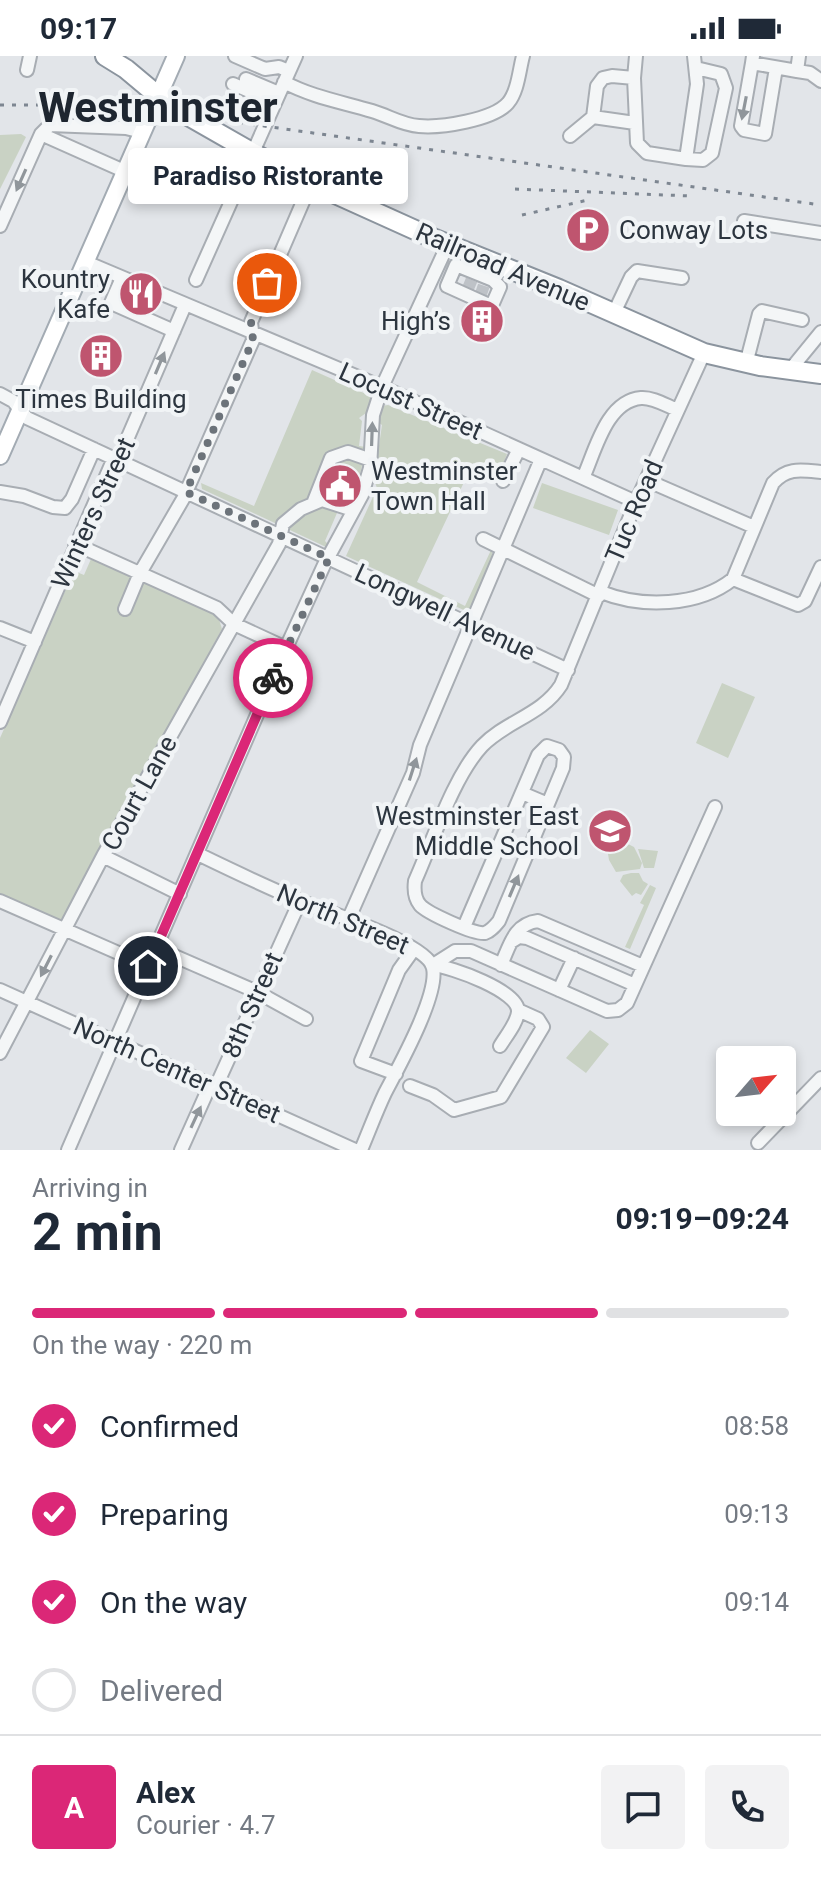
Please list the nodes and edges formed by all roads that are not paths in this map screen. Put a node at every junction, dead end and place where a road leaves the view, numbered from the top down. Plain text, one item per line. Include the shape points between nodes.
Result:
1 (30, 56) edge
2 (105, 56) edge
3 (176, 56) edge
4 (235, 56) edge
5 (296, 56) edge
6 (523, 56) edge
7 (636, 56) edge
8 (799, 56) edge
9 (753, 60) edge
10 (695, 62) edge
11 (776, 68) junction
12 (27, 70) dead end
13 (797, 71) junction
14 (634, 78) junction
15 (246, 79) dead end
16 (821, 81) edge
17 (233, 84) dead end
18 (281, 87) junction
19 (157, 96) junction
20 (593, 117) junction
21 (635, 123) junction
22 (85, 125) junction
23 (142, 132) junction
24 (41, 134) junction
25 (570, 136) dead end
26 (80, 151) junction
27 (253, 153) junction
28 (686, 159) junction
29 (124, 171) junction
30 (311, 183) junction
31 (744, 221) dead end
32 (0, 226) edge
33 (821, 233) edge
34 (448, 244) junction
35 (93, 265) dead end
36 (436, 271) junction
37 (451, 277) junction
38 (122, 278) junction
39 (682, 278) dead end
40 (196, 280) dead end
41 (480, 284) junction
42 (185, 305) junction
43 (613, 315) junction
44 (802, 320) dead end
45 (174, 331) junction
46 (252, 332) junction
47 (821, 332) edge
48 (704, 353) junction
49 (746, 364) junction
50 (790, 370) junction
51 (821, 374) edge
52 (382, 387) junction
53 (0, 394) edge
54 (20, 410) junction
55 (678, 410) junction
56 (94, 449) junction
57 (519, 449) junction
58 (0, 456) edge
59 (116, 459) junction
60 (541, 459) junction
61 (371, 460) junction
62 (821, 472) edge
63 (583, 478) junction
64 (646, 480) junction
65 (503, 481) dead end
66 (0, 492) edge
67 (186, 492) junction
68 (314, 501) junction
69 (636, 502) junction
70 (353, 510) junction
71 (754, 527) junction
72 (280, 535) junction
73 (483, 539) dead end
74 (75, 544) junction
75 (504, 550) junction
76 (329, 558) junction
77 (821, 567) edge
78 (140, 573) junction
79 (733, 579) junction
80 (600, 594) junction
81 (125, 609) dead end
82 (234, 624) junction
83 (473, 625) junction
84 (0, 628) edge
85 (35, 642) junction
86 (286, 648) junction
87 (568, 670) junction
88 (0, 722) edge
89 (522, 793) junction
90 (548, 804) junction
91 (715, 807) dead end
92 (198, 854) junction
93 (103, 856) junction
94 (180, 894) junction
95 (0, 901) edge
96 (300, 901) junction
97 (349, 918) junction
98 (464, 927) junction
99 (65, 929) junction
100 (511, 942) junction
101 (156, 948) junction
102 (414, 949) junction
103 (574, 958) junction
104 (433, 965) junction
105 (501, 965) junction
106 (148, 966) junction
107 (643, 966) junction
108 (635, 985) junction
109 (0, 990) edge
110 (559, 990) junction
111 (257, 992) junction
112 (28, 1003) junction
113 (518, 1010) junction
114 (306, 1019) dead end
115 (114, 1042) junction
116 (500, 1046) dead end
117 (0, 1053) edge
118 (396, 1074) junction
119 (821, 1078) edge
120 (213, 1086) junction
121 (410, 1086) dead end
122 (758, 1148) edge
123 (68, 1150) edge
124 (181, 1150) edge
125 (355, 1150) edge
126 (361, 1150) edge

1 - 12 street
2 - 19 highway, Railroad Avenue
3 - 19 main road
4 - 18 street via 265,69 279,67
5 - 18 street
6 - 18 street via 514,93 504,107 450,125 405,124
7 - 14 street
8 - 13 street
9 - 11 street
9 -> 11 street via 744,130 765,134
10 - 28 street via 697,84
10 - 28 street via 721,74 726,88 712,153 703,160
11 - 13 street
13 - 16 street
14 - 20 street via 603,78
14 - 21 street
15 - 18 street
17 - 18 street
18 - 27 street
19 - 23 main road
19 - 27 highway, Railroad Avenue
20 - 21 street
20 - 25 street
21 - 28 street via 643,151
22 - 23 street
22 - 24 street via 50,125
22 - 26 street via 78,133
23 - 29 main road
24 - 26 street
24 -> 32 street
26 - 29 street
27 - 30 highway, Railroad Avenue
27 - 40 street
29 - 54 main road
30 - 34 highway, Railroad Avenue
30 - 46 street via 251,322
31 - 33 street
34 - 36 street
34 - 41 highway, Railroad Avenue
35 - 38 street, Locust Street
36 - 37 street
36 - 52 street
37 - 41 street via 447,286
37 - 41 street via 456,265
38 - 42 street, Locust Street
38 - 45 street via 111,303
39 - 43 street via 637,271
41 - 43 highway, Railroad Avenue
42 - 45 street, Winters Street
42 - 46 street, Locust Street
43 - 48 highway, Railroad Avenue
44 - 49 street via 762,311
59 -> 45 street, Winters Street
46 - 52 street, Locust Street
46 - 67 street
47 - 50 street
48 - 49 highway, Railroad Avenue
48 - 55 street, Tuc Road
49 - 50 highway, Railroad Avenue
50 - 51 highway, Railroad Avenue
52 - 57 street, Locust Street
61 -> 52 street via 373,415
53 - 54 street, Longwell Avenue
54 - 56 street, Longwell Avenue
54 - 58 main road
55 - 63 street via 646,398 621,407 610,419
55 - 64 street, Tuc Road
56 - 59 street, Longwell Avenue
56 - 66 street via 65,508
57 - 60 street, Locust Street
57 - 65 street
59 - 67 street, Longwell Avenue
59 - 74 street, Winters Street
60 - 63 street, Locust Street
60 - 75 street
61 - 68 street via 348,452 331,458
61 - 70 street
62 - 71 street via 798,469 779,476
63 - 69 street, Locust Street
64 - 69 street, Tuc Road
64 - 71 street
67 - 72 street, Longwell Avenue
67 - 78 street
68 - 70 street via 328,500
68 - 72 street, Court Lane via 283,524
69 - 80 street, Tuc Road
70 - 76 street
71 - 79 street
72 - 76 street, Longwell Avenue
72 - 82 street, Court Lane
73 - 75 street
74 - 78 street
74 - 85 street, Winters Street
75 - 80 street
75 - 83 street
76 - 83 street, Longwell Avenue
76 - 86 street
77 - 79 street via 801,604
78 - 81 street
78 - 82 street via 217,608
79 - 80 street via 707,593 650,603
80 - 87 street, Tuc Road
82 - 86 street
82 - 93 street, Court Lane
83 - 87 street, Longwell Avenue
97 -> 83 street
84 - 85 street
85 - 88 street, Winters Street
86 - 92 street
87 - 98 street, Tuc Road via 544,705 498,733 472,759 415,881 420,905
89 - 90 street
89 - 90 street via 538,755 551,746 564,757
89 - 98 street
98 -> 90 street via 482,933 496,925
91 - 107 street
92 - 94 street
92 - 96 street, North Street
93 - 94 street
93 - 99 street, Court Lane
94 - 101 street
95 - 99 street
96 - 97 street, North Street
96 - 111 street, 8th Street
97 - 102 street, North Street
99 - 106 street
99 -> 112 street, Court Lane
100 - 103 street via 529,938
100 - 105 street
100 - 107 street via 521,927 538,921
101 - 106 street
101 - 111 street
102 - 104 street, North Street
102 - 118 street via 399,970 361,1061
103 - 108 street
103 - 110 street
104 - 105 street via 460,950
104 - 113 street via 465,972 513,999
104 - 118 street, North Street via 424,1011
105 - 110 street
106 - 115 street
107 - 108 street
108 - 110 street via 625,1005 613,1012
109 - 112 street, North Center Street
111 - 114 street
111 - 120 street, 8th Street
112 - 115 street, North Center Street
112 - 117 street, Court Lane
113 - 116 street
113 - 121 street via 543,1027 501,1097 454,1110
115 - 120 street, North Center Street
115 - 123 street
118 - 126 street, North Street
119 - 122 street
124 -> 120 street, 8th Street
120 - 125 street, North Center Street

